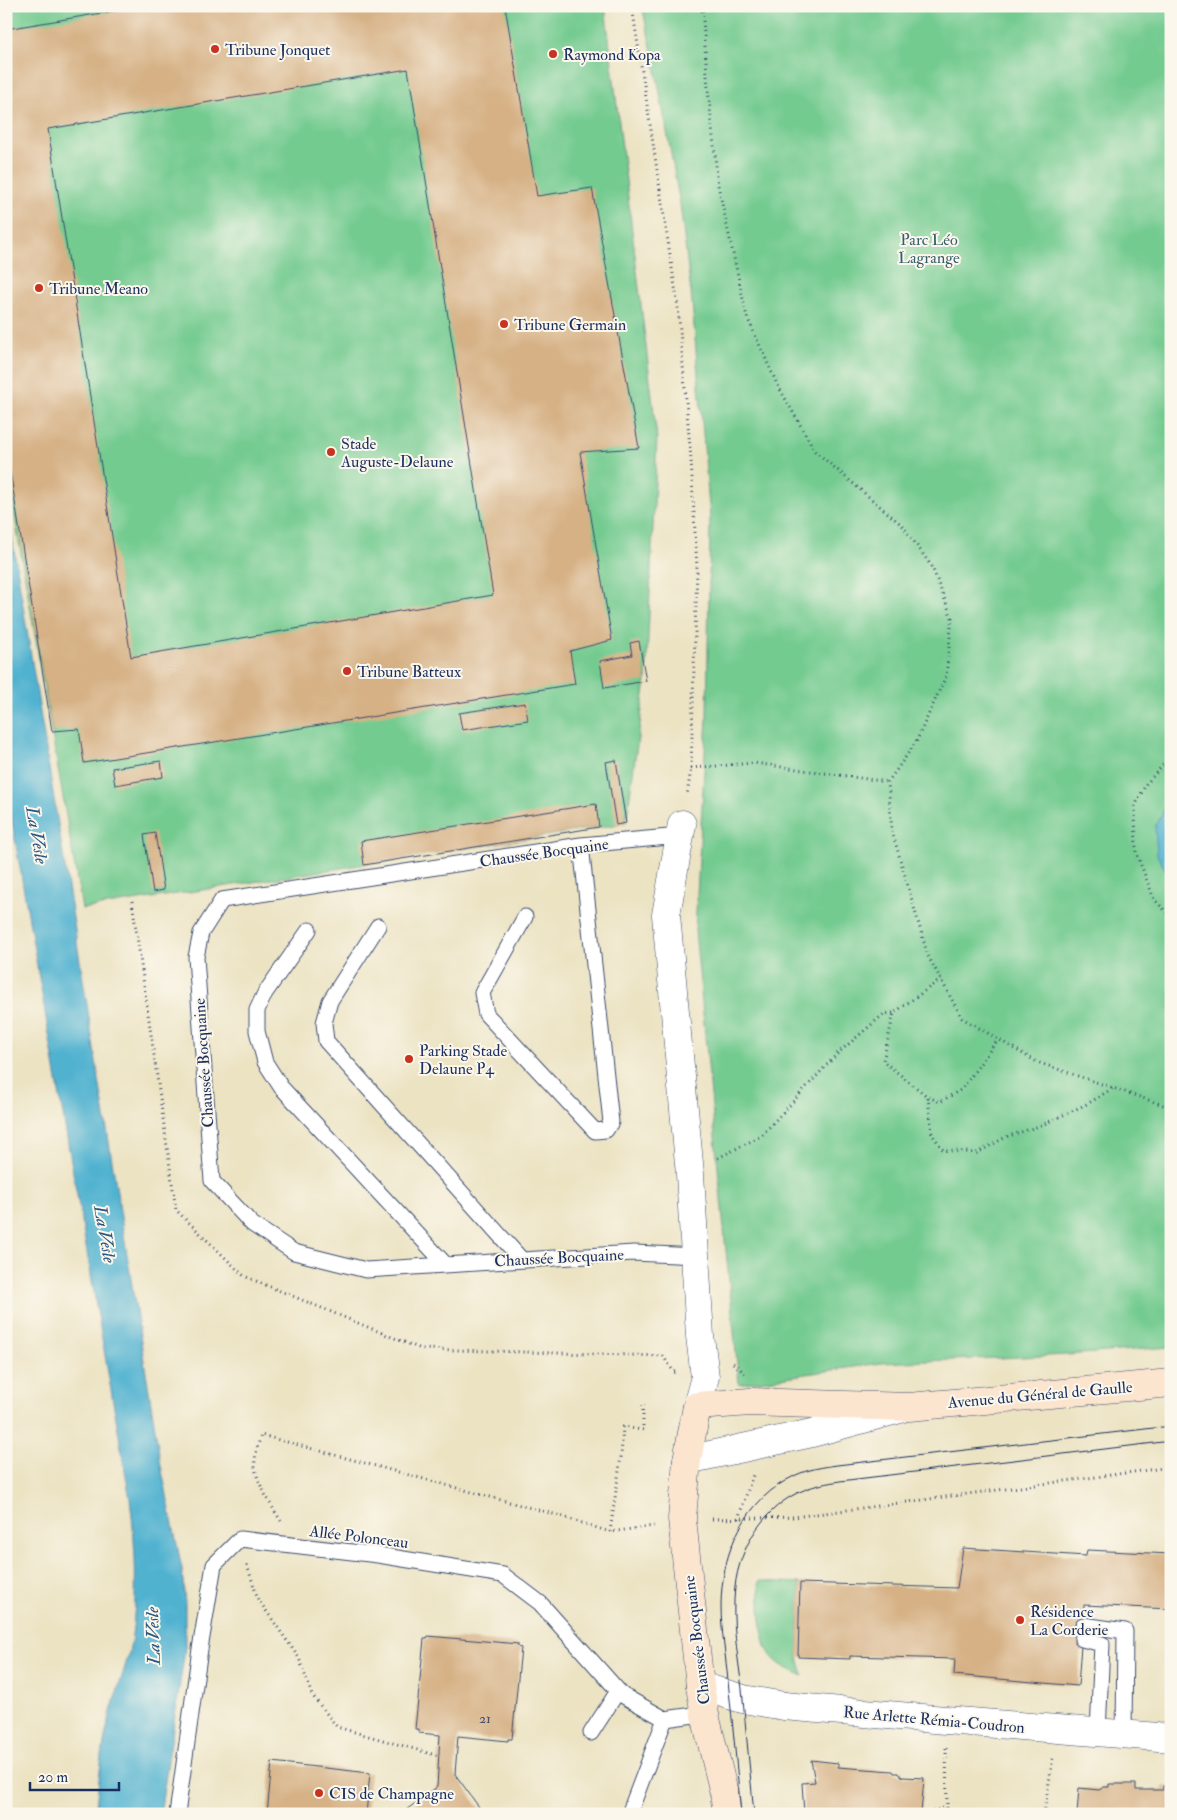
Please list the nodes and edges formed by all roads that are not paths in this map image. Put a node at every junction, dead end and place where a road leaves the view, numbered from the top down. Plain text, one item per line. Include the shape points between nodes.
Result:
1 (681, 830) joint
2 (580, 845) junction
3 (525, 917) dead end
4 (378, 926) dead end
5 (309, 930) dead end
6 (696, 1256) junction
7 (521, 1259) junction
8 (446, 1265) junction
9 (1171, 1382) edge
10 (697, 1406) junction
11 (910, 1407) junction
12 (687, 1460) junction
13 (700, 1686) junction
14 (618, 1691) junction
15 (705, 1716) junction
16 (665, 1719) junction
17 (591, 1733) dead end
18 (1110, 1733) junction
19 (1171, 1738) edge
20 (176, 1814) edge
21 (628, 1814) edge
22 (727, 1814) edge

1 - 2 lane, Chaussée Bocquaine
1 - 6 street, Chaussée Bocquaine via 666,915
2 - 3 lane via 611,1122 606,1130 595,1131 486,1014 482,993
2 - 8 lane, Chaussée Bocquaine via 222,900 201,933 196,957 212,1181 252,1224 294,1252 366,1270
4 - 7 lane via 330,1002 324,1023 326,1041
5 - 8 lane via 265,993 257,1010 257,1031 265,1062 282,1087
6 - 7 lane, Chaussée Bocquaine via 634,1253
6 - 10 street, Chaussée Bocquaine via 705,1377
7 - 8 lane, Chaussée Bocquaine
9 - 11 main road, Avenue du Général de Gaulle
10 - 11 main road, Avenue du Général de Gaulle via 750,1402
10 - 12 main road, Chaussée Bocquaine
11 - 12 street, Avenue du Général de Gaulle via 812,1433
12 - 13 main road, Chaussée Bocquaine via 672,1522
13 - 15 main road, Chaussée Bocquaine
13 - 18 street, Rue Arlette Rémia-Coudron via 730,1696 784,1706
14 - 16 lane, Allée Polonceau
14 - 17 lane
14 - 20 lane, Allée Polonceau via 540,1603 503,1575 378,1555 240,1539 214,1565
15 - 16 lane
15 - 22 main road, Chaussée Bocquaine
16 - 21 lane
18 - 18 lane via 1125,1631 1082,1632 1102,1644
18 - 19 street, Rue Arlette Rémia-Coudron

